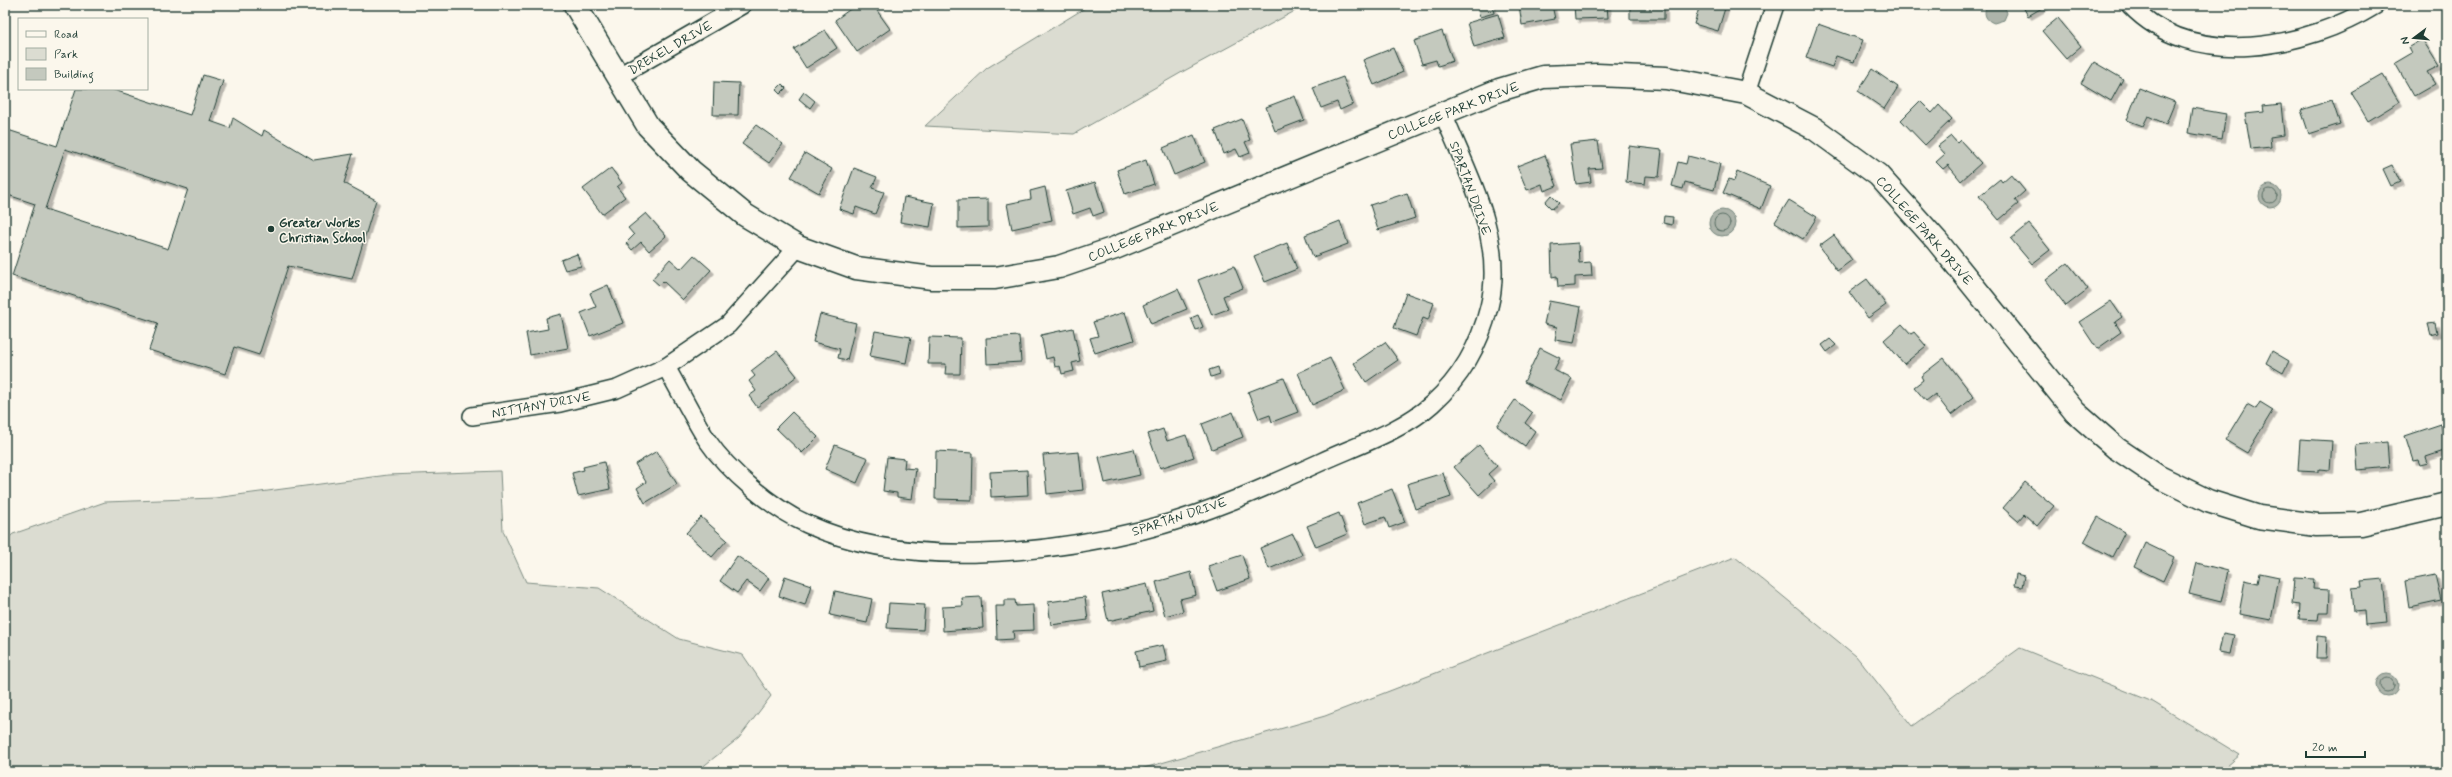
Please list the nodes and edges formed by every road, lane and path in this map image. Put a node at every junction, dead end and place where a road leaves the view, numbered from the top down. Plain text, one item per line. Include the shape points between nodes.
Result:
1 (576, 5) edge
2 (742, 5) edge
3 (1775, 5) edge
4 (2130, 5) edge
5 (2376, 5) edge
6 (619, 76) junction
7 (1746, 93) junction
8 (1443, 113) junction
9 (798, 247) junction
10 (666, 367) junction
11 (472, 416) dead end
12 (2447, 504) edge

1 - 6 street, COLLEGE PARK DRIVE
2 - 6 street, DREXEL DRIVE
3 - 7 street
4 - 5 street via 2138,14 2162,28 2197,42 2230,47 2299,39 2329,29
6 - 9 street, COLLEGE PARK DRIVE via 648,126 691,171 745,215
7 - 8 street, COLLEGE PARK DRIVE via 1666,78 1597,75 1543,77 1499,90
7 - 12 street, COLLEGE PARK DRIVE via 1815,129 1878,175 1937,241 2075,412 2116,448 2158,477 2208,501 2259,517 2317,525 2361,524
8 - 9 street, COLLEGE PARK DRIVE via 1115,248 1059,267 995,278 932,278 856,268
8 - 10 street, SPARTAN DRIVE via 1488,228 1494,272 1490,306 1478,342 1457,378 1431,406 1396,428 1277,482 1196,513 1143,530 1010,551 944,554 898,550 846,538 806,524 774,505 741,478 709,442
9 - 10 street, NITTANY DRIVE via 728,325
10 - 11 street, NITTANY DRIVE via 617,389 574,400

